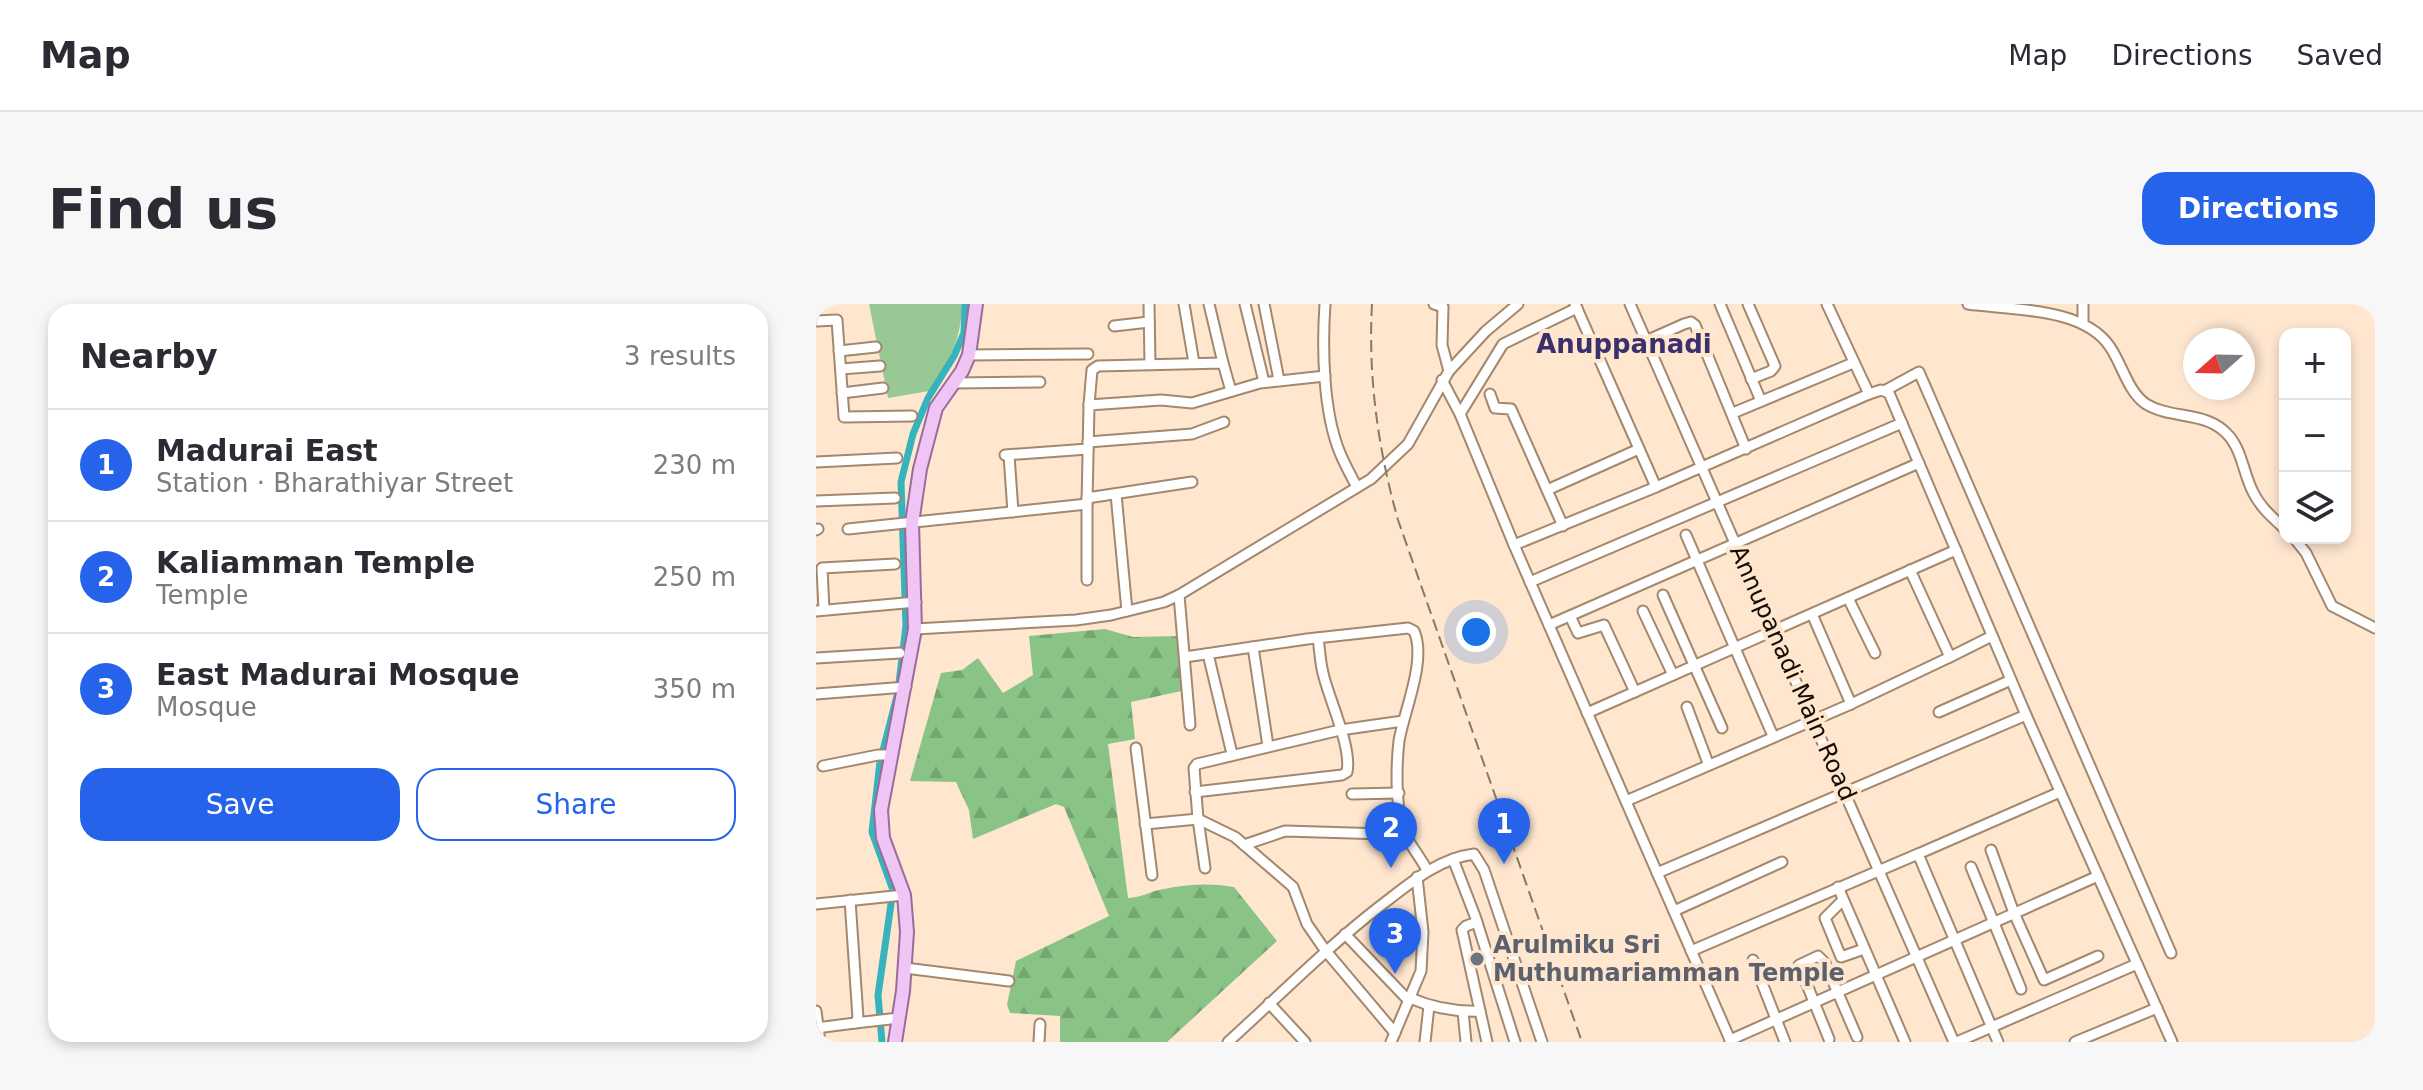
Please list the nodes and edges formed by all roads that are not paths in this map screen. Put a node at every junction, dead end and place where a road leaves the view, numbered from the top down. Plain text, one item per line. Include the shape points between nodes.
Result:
1 (976, 304) edge
2 (1149, 304) edge
3 (1184, 304) edge
4 (1209, 304) edge
5 (1245, 304) edge
6 (1264, 304) edge
7 (1325, 304) edge
8 (1434, 304) edge
9 (1518, 304) edge
10 (1630, 304) edge
11 (1720, 304) edge
12 (1748, 304) edge
13 (1827, 304) edge
14 (1968, 304) edge
15 (2083, 304) edge
16 (1576, 306) edge
17 (1506, 308) edge
18 (816, 321) edge
19 (1149, 322) junction
20 (2083, 324) junction
21 (1114, 326) dead end
22 (1648, 340) junction
23 (876, 347) dead end
24 (839, 351) junction
25 (1088, 354) dead end
26 (969, 355) junction
27 (1194, 363) junction
28 (1223, 363) junction
29 (1853, 363) junction
30 (1150, 364) junction
31 (880, 366) dead end
32 (841, 369) junction
33 (1449, 371) junction
34 (1325, 376) junction
35 (1751, 379) junction
36 (1279, 380) junction
37 (1442, 380) junction
38 (1040, 382) dead end
39 (1264, 382) junction
40 (953, 383) junction
41 (883, 388) dead end
42 (1886, 390) junction
43 (1231, 391) junction
44 (842, 393) junction
45 (1490, 394) dead end
46 (1869, 394) junction
47 (1761, 401) junction
48 (1089, 405) junction
49 (1733, 413) junction
50 (1460, 414) junction
51 (912, 416) dead end
52 (1224, 422) dead end
53 (1902, 423) junction
54 (1088, 445) junction
55 (1639, 449) junction
56 (1746, 449) junction
57 (897, 458) dead end
58 (816, 462) edge
59 (1919, 463) junction
60 (1703, 466) junction
61 (1192, 482) dead end
62 (1357, 487) junction
63 (1656, 487) junction
64 (1547, 490) junction
65 (1116, 494) junction
66 (895, 498) dead end
67 (1717, 500) junction
68 (816, 501) edge
69 (1087, 501) junction
70 (1013, 512) junction
71 (905, 523) junction
72 (2279, 523) edge
73 (1563, 526) junction
74 (848, 529) dead end
75 (1686, 535) dead end
76 (1735, 541) junction
77 (2299, 544) edge
78 (1514, 545) junction
79 (1956, 550) junction
80 (1696, 559) junction
81 (895, 564) dead end
82 (1910, 570) junction
83 (1087, 580) dead end
84 (1530, 582) junction
85 (1179, 595) junction
86 (1663, 595) dead end
87 (1848, 598) junction
88 (910, 602) junction
89 (820, 610) edge
90 (1127, 611) junction
91 (1643, 611) dead end
92 (1812, 614) junction
93 (1570, 616) junction
94 (1549, 625) junction
95 (2375, 628) edge
96 (915, 629) junction
97 (1773, 631) junction
98 (1992, 636) junction
99 (1318, 638) junction
100 (1253, 647) junction
101 (1734, 648) junction
102 (900, 653) dead end
103 (1875, 653) dead end
104 (1208, 654) junction
105 (1185, 657) junction
106 (1950, 657) junction
107 (816, 658) edge
108 (1693, 666) junction
109 (1673, 675) junction
110 (2011, 680) junction
111 (900, 687) junction
112 (1635, 692) junction
113 (816, 694) edge
114 (1851, 704) junction
115 (1687, 707) dead end
116 (1939, 712) dead end
117 (1587, 713) junction
118 (2026, 715) junction
119 (1813, 720) junction
120 (1403, 721) junction
121 (1190, 725) dead end
122 (1722, 728) dead end
123 (1340, 730) junction
124 (1773, 736) junction
125 (1268, 746) junction
126 (1136, 748) dead end
127 (1232, 754) junction
128 (885, 755) junction
129 (1708, 763) junction
130 (823, 766) dead end
131 (1195, 792) junction
132 (2060, 792) junction
133 (1399, 793) junction
134 (1845, 793) junction
135 (1352, 794) dead end
136 (1626, 801) junction
137 (1198, 819) junction
138 (1145, 824) junction
139 (1403, 831) junction
140 (1244, 845) junction
141 (1991, 850) dead end
142 (1918, 854) junction
143 (1453, 859) junction
144 (1782, 862) dead end
145 (1971, 867) dead end
146 (1205, 868) dead end
147 (1878, 869) junction
148 (1427, 870) junction
149 (1657, 873) junction
150 (1152, 875) dead end
151 (2098, 876) junction
152 (1417, 877) junction
153 (1838, 887) junction
154 (897, 896) junction
155 (850, 900) junction
156 (1843, 900) junction
157 (816, 904) edge
158 (1674, 911) junction
159 (2014, 913) junction
160 (1477, 922) junction
161 (1994, 922) junction
162 (1345, 934) junction
163 (1953, 940) junction
164 (1864, 949) junction
165 (1325, 950) junction
166 (1691, 951) junction
167 (2171, 953) dead end
168 (1916, 956) junction
169 (2098, 956) dead end
170 (1841, 957) junction
171 (1753, 960) dead end
172 (1825, 963) junction
173 (2137, 964) junction
174 (905, 968) junction
175 (1875, 975) junction
176 (1009, 981) dead end
177 (2021, 989) dead end
178 (1837, 992) junction
179 (1409, 1000) junction
180 (1815, 1002) junction
181 (1269, 1003) junction
182 (1429, 1006) junction
183 (2157, 1008) junction
184 (816, 1011) edge
185 (1480, 1011) junction
186 (1463, 1012) junction
187 (899, 1018) junction
188 (1777, 1019) junction
189 (855, 1023) junction
190 (1040, 1024) dead end
191 (1992, 1027) junction
192 (817, 1028) edge
193 (1857, 1037) dead end
194 (1393, 1038) edge
195 (1829, 1039) dead end
196 (1234, 1040) edge
197 (1730, 1041) edge
198 (820, 1042) edge
199 (895, 1042) edge
200 (1039, 1042) edge
201 (1305, 1042) edge
202 (1425, 1042) edge
203 (1466, 1042) edge
204 (1487, 1042) edge
205 (1515, 1042) edge
206 (1542, 1042) edge
207 (1785, 1042) edge
208 (1905, 1042) edge
209 (1956, 1042) edge
210 (1998, 1042) edge
211 (2075, 1042) edge
212 (2172, 1042) edge

1 - 26 main road
2 - 19 street
3 - 27 street
4 - 28 street
5 - 39 street
6 - 36 street
7 - 34 street
8 - 33 street via 1443,310 1442,345
9 - 17 street
10 - 22 street, Annupanadi Main Road
11 - 35 street
12 - 35 street via 1775,366
13 - 29 street
14 - 20 street via 2049,313
15 - 20 street
16 - 50 street via 1503,344
16 - 55 street
17 - 33 street
18 - 24 street via 837,320
19 - 21 street
19 - 30 street
20 - 72 street via 2109,344 2146,404 2206,419 2227,433 2253,493
22 - 49 street via 1684,324 1695,325
22 - 60 street, Annupanadi Main Road
23 - 24 street
24 - 32 street
25 - 26 street
26 - 40 main road
27 - 28 street
27 - 30 street
28 - 43 street
29 - 46 street
29 - 47 street
30 - 48 street via 1093,368
31 - 32 street
32 - 44 street
33 - 37 street
34 - 36 street
34 - 62 street via 1339,451
35 - 47 street
36 - 39 street
37 - 50 street
37 - 62 street via 1408,444
38 - 40 street
39 - 43 street
40 - 71 main road via 936,408
41 - 44 street
42 - 46 street
42 - 53 street
42 - 167 street via 1919,372
43 - 48 street via 1192,403
44 - 51 street via 844,417
45 - 64 street via 1495,408 1511,409
46 - 56 street
47 - 49 street
48 - 54 street
49 - 56 street
50 - 78 street
52 - 54 street via 1192,434
53 - 59 street
53 - 67 street
54 - 69 street
54 - 70 street via 1007,455
55 - 63 street
55 - 64 street
56 - 60 street
57 - 58 street
59 - 76 street
59 - 79 street
60 - 63 street
60 - 67 street, Annupanadi Main Road
61 - 65 street
62 - 85 street
63 - 73 street
64 - 73 street
65 - 69 street
65 - 90 street
66 - 68 street
67 - 76 street, Annupanadi Main Road
67 - 84 street
69 - 70 street
69 - 83 street
70 - 71 street
71 - 74 street
71 - 88 main road
73 - 78 street
75 - 80 street
76 - 80 street
76 - 97 street, Annupanadi Main Road
77 - 95 street via 2332,606
78 - 84 street
79 - 82 street
79 - 98 street
80 - 93 street
80 - 101 street
81 - 89 street via 822,568
82 - 87 street
82 - 106 street
84 - 94 street
85 - 90 street
85 - 105 street
86 - 108 street
87 - 92 street
87 - 103 street
88 - 89 street
88 - 96 main road
90 - 96 street via 1076,620
91 - 109 street
92 - 97 street
92 - 114 street
93 - 94 street
93 - 112 street via 1578,633 1604,625
94 - 117 street
96 - 111 main road
97 - 101 street
97 - 119 street, Annupanadi Main Road
98 - 106 street
98 - 110 street
99 - 100 street
99 - 120 street via 1414,631 1418,642
99 - 123 street
100 - 104 street
100 - 125 street
101 - 108 street
101 - 124 street
102 - 107 street
104 - 105 street
104 - 127 street
105 - 121 street
106 - 114 street
108 - 109 street
108 - 122 street
109 - 112 street
110 - 116 street
110 - 118 street
111 - 113 street
111 - 128 main road
112 - 117 street
114 - 119 street
115 - 129 street
117 - 136 street
118 - 132 street
118 - 134 street
119 - 124 street
119 - 134 street, Annupanadi Main Road
120 - 123 street
120 - 133 street
123 - 125 street
123 - 131 street via 1348,765 1342,775
124 - 129 street
125 - 127 street
126 - 138 street
127 - 131 street via 1197,764
128 - 130 street
128 - 154 main road via 883,838
129 - 136 street
131 - 137 street
132 - 142 street
132 - 151 street
133 - 135 street
133 - 139 street
134 - 147 street, Annupanadi Main Road
134 - 149 street
136 - 149 street
137 - 138 street
137 - 140 street
137 - 146 street
138 - 150 street
139 - 140 street via 1285,831
139 - 148 street
140 - 165 street via 1293,887 1305,921
141 - 159 street
142 - 147 street
142 - 163 street
143 - 148 street
143 - 160 street
143 - 206 street via 1474,854 1484,870
144 - 158 street
145 - 161 street
147 - 153 street
147 - 168 street, Annupanadi Main Road
148 - 152 street
149 - 158 street
151 - 159 street
151 - 173 street
152 - 162 street
152 - 179 street via 1423,952
153 - 156 street
153 - 166 street
154 - 155 street
154 - 174 main road via 907,932
155 - 157 street
155 - 189 street
156 - 164 street
156 - 170 street via 1825,918
158 - 166 street
159 - 161 street
159 - 169 street via 2044,980
160 - 185 street via 1462,930
160 - 205 street
161 - 163 street
161 - 177 street
162 - 165 street
162 - 179 street
163 - 168 street
163 - 191 street
164 - 170 street
164 - 175 street
165 - 181 street
165 - 194 street
166 - 197 street
168 - 175 street
168 - 209 street, Annupanadi Main Road
170 - 172 street
171 - 188 street
172 - 178 street
172 - 180 street via 1818,956 1799,965
173 - 183 street
173 - 191 street
174 - 176 street
174 - 187 main road
175 - 178 street
175 - 208 street
178 - 180 street
178 - 193 street
179 - 182 street
179 - 194 street
180 - 188 street
180 - 195 street
181 - 196 street
181 - 201 street
182 - 186 street
182 - 202 street
183 - 211 street
183 - 212 street
184 - 192 street
185 - 186 street
185 - 204 street
186 - 203 street
187 - 189 street
187 - 199 main road
188 - 197 street
188 - 207 street
189 - 192 street
190 - 200 street
191 - 209 street
191 - 210 street
192 - 198 street

